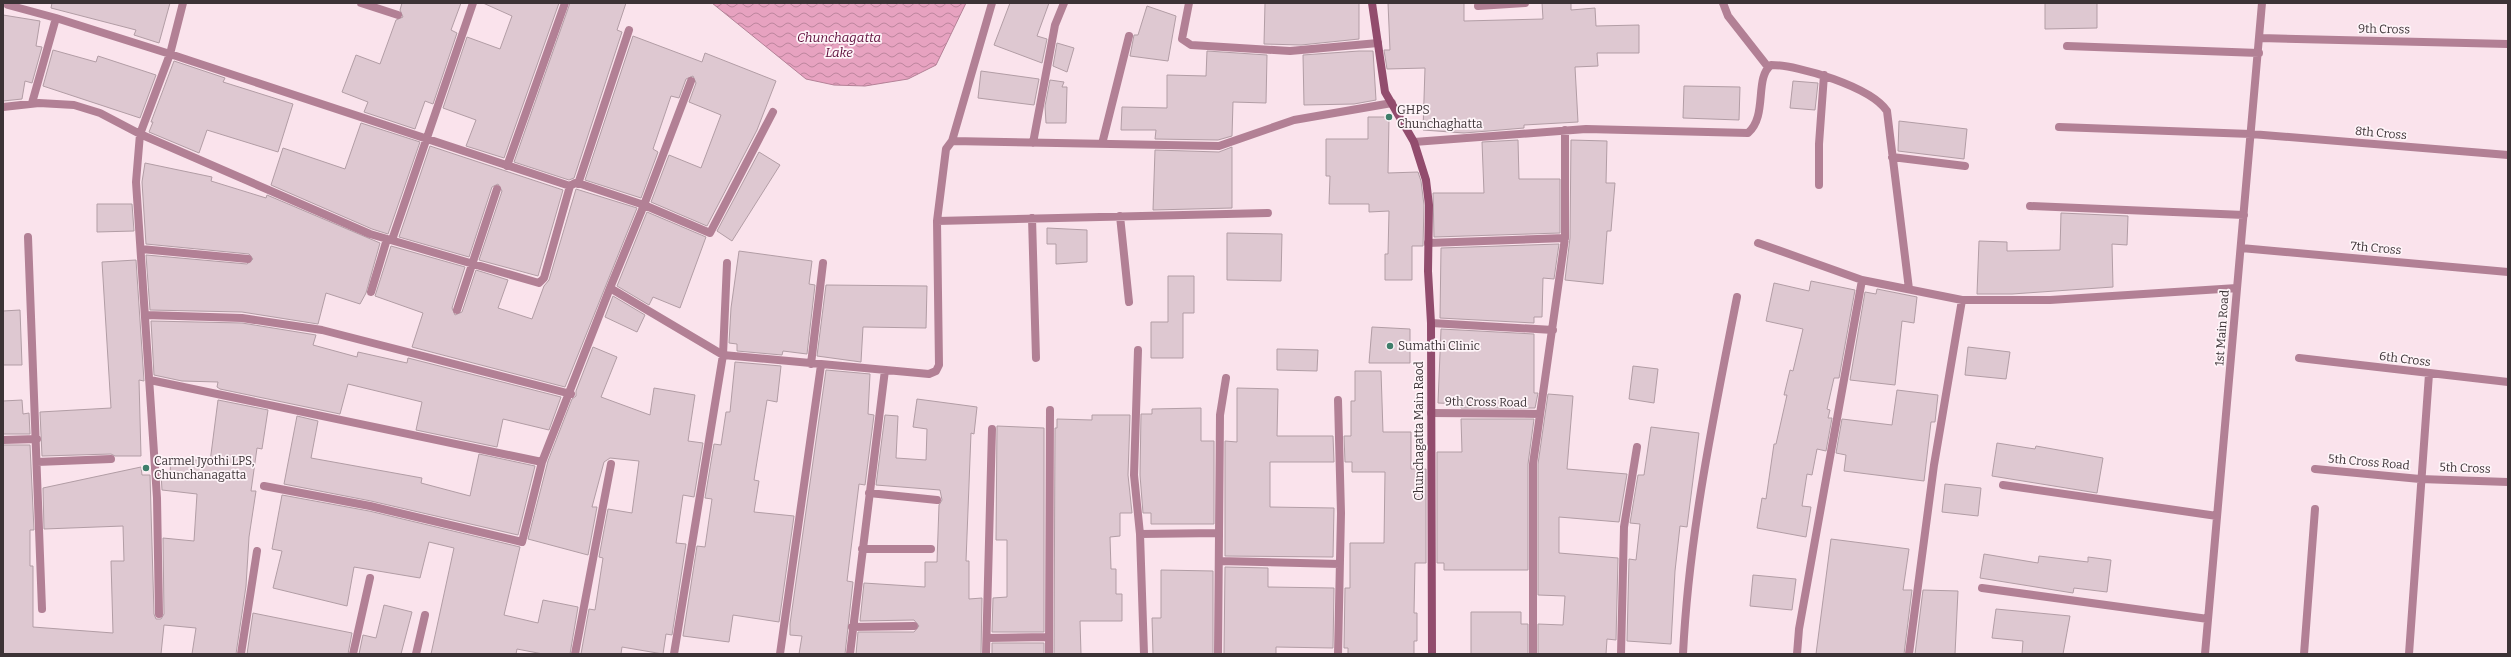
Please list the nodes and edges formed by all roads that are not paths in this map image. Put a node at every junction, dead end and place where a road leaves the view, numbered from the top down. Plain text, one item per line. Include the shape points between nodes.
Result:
1 (183, 3) edge
2 (361, 3) edge
3 (473, 3) edge
4 (565, 3) edge
5 (992, 3) edge
6 (1064, 3) edge
7 (1189, 3) edge
8 (1372, 3) edge
9 (1525, 3) edge
10 (1723, 3) edge
11 (2262, 3) edge
12 (8, 5) dead end
13 (1478, 6) dead end
14 (398, 15) dead end
15 (56, 18) junction
16 (629, 30) dead end
17 (1129, 36) dead end
18 (2260, 38) junction
19 (1378, 43) junction
20 (2508, 44) edge
21 (2068, 46) dead end
22 (2259, 53) junction
23 (170, 54) junction
24 (1768, 67) junction
25 (1824, 75) junction
26 (691, 81) dead end
27 (32, 103) junction
28 (1392, 103) junction
29 (3, 107) edge
30 (773, 112) dead end
31 (2060, 127) dead end
32 (1565, 130) junction
33 (140, 134) junction
34 (2251, 134) junction
35 (428, 140) junction
36 (952, 141) junction
37 (1414, 142) junction
38 (1033, 143) junction
39 (1102, 144) junction
40 (2508, 155) edge
41 (1892, 157) junction
42 (507, 166) junction
43 (1965, 166) dead end
44 (574, 185) junction
45 (1819, 185) dead end
46 (497, 189) dead end
47 (644, 205) junction
48 (2030, 206) dead end
49 (1268, 213) dead end
50 (2244, 215) junction
51 (1120, 216) junction
52 (1032, 218) junction
53 (937, 221) junction
54 (28, 237) dead end
55 (1565, 238) junction
56 (389, 239) junction
57 (1428, 243) junction
58 (1758, 243) dead end
59 (2241, 248) junction
60 (141, 249) junction
61 (248, 259) dead end
62 (727, 263) dead end
63 (823, 263) dead end
64 (473, 264) junction
65 (2508, 272) edge
66 (1862, 280) junction
67 (610, 288) junction
68 (2237, 288) junction
69 (1909, 289) junction
70 (371, 292) dead end
71 (1737, 297) dead end
72 (1962, 300) junction
73 (1129, 302) dead end
74 (457, 310) dead end
75 (146, 315) junction
76 (1431, 323) junction
77 (1552, 330) junction
78 (1138, 350) dead end
79 (723, 355) junction
80 (1036, 358) dead end
81 (2299, 358) dead end
82 (811, 364) junction
83 (821, 365) junction
84 (885, 370) junction
85 (2429, 374) junction
86 (1226, 378) dead end
87 (150, 380) junction
88 (2508, 382) edge
89 (571, 394) junction
90 (1338, 400) dead end
91 (1050, 410) dead end
92 (1431, 413) junction
93 (1540, 414) junction
94 (992, 429) dead end
95 (37, 439) junction
96 (3, 440) edge
97 (1637, 447) dead end
98 (111, 459) dead end
99 (37, 462) junction
100 (542, 462) junction
101 (611, 464) dead end
102 (2315, 470) dead end
103 (2420, 479) junction
104 (2508, 482) edge
105 (2004, 485) dead end
106 (264, 486) dead end
107 (869, 493) junction
108 (937, 500) dead end
109 (2315, 510) dead end
110 (2217, 516) junction
111 (1219, 533) junction
112 (1140, 534) junction
113 (862, 549) junction
114 (931, 549) dead end
115 (258, 551) dead end
116 (1219, 560) junction
117 (1340, 564) junction
118 (370, 578) dead end
119 (1982, 588) dead end
120 (42, 610) dead end
121 (159, 614) dead end
122 (425, 615) dead end
123 (2208, 619) junction
124 (914, 626) dead end
125 (852, 627) junction
126 (1048, 637) junction
127 (987, 638) junction
128 (241, 654) edge
129 (353, 654) edge
130 (416, 654) edge
131 (575, 654) edge
132 (674, 654) edge
133 (780, 654) edge
134 (850, 654) edge
135 (986, 654) edge
136 (1049, 654) edge
137 (1144, 654) edge
138 (1218, 654) edge
139 (1338, 654) edge
140 (1432, 654) edge
141 (1533, 654) edge
142 (1621, 654) edge
143 (1683, 654) edge
144 (1797, 654) edge
145 (1910, 654) edge
146 (2205, 654) edge
147 (2304, 654) edge
148 (2409, 654) edge

1 - 23 street
2 - 14 street
3 - 35 street
4 - 42 street
5 - 36 street
6 - 38 street via 1055,25
7 - 19 street via 1182,40 1191,45 1290,51
8 - 19 street, Chunchagatta Main Raod
9 - 13 street
10 - 24 street via 1728,16
11 - 18 street, 1st Main Road
12 - 15 street
15 - 23 street
15 - 27 street
16 - 44 street
17 - 39 street
18 - 20 street, 9th Cross
18 - 22 street, 1st Main Road
19 - 28 street, Chunchagatta Main Raod via 1385,92
21 - 22 street
22 - 34 street, 1st Main Road
23 - 33 street
23 - 35 street
24 - 25 street via 1771,64 1781,65
24 - 32 street via 1758,119 1748,133
25 - 41 street via 1882,103 1887,111
25 - 45 street
26 - 47 street
27 - 29 street
27 - 33 street via 74,105 100,113
28 - 37 street, Chunchagatta Main Raod
28 - 39 street via 1294,120 1219,146
30 - 47 street via 710,233
31 - 34 street, 8th Cross
32 - 37 street
32 - 55 street
33 - 56 street via 370,234
33 - 60 street via 136,182
34 - 40 street, 8th Cross
34 - 50 street, 1st Main Road
35 - 42 street
35 - 56 street
36 - 38 street
36 - 53 street via 946,149
37 - 57 street, Chunchagatta Main Raod via 1426,180 1429,205
38 - 39 street
41 - 43 street
41 - 69 street
42 - 44 street
44 - 47 street
44 - 64 street via 542,282
46 - 64 street
47 - 67 street
48 - 50 street
49 - 51 street
50 - 59 street, 1st Main Road
51 - 52 street
51 - 73 street
52 - 53 street
52 - 80 street
53 - 84 street via 939,365 936,371 929,374
54 - 95 street
55 - 57 street
55 - 77 street
56 - 64 street
56 - 70 street
57 - 76 street, Chunchagatta Main Raod
58 - 66 street
59 - 65 street, 7th Cross
59 - 68 street, 1st Main Road
60 - 61 street
60 - 75 street
62 - 79 street
63 - 82 street
64 - 74 street
66 - 69 street
66 - 144 street via 1799,629
67 - 79 street
67 - 89 street
68 - 72 street via 2050,300
68 - 110 street, 1st Main Road
69 - 72 street
71 - 143 street via 1706,448 1695,521
72 - 145 street via 1934,465
75 - 87 street
75 - 89 street via 242,318 322,330
76 - 77 street
76 - 92 street, Chunchagatta Main Raod
77 - 93 street
78 - 112 street via 1134,475
79 - 82 street
79 - 132 street
81 - 85 street, 6th Cross
82 - 83 street
83 - 84 street
83 - 133 street
84 - 107 street
85 - 88 street, 6th Cross
85 - 103 street
86 - 111 street via 1220,415
87 - 100 street
87 - 121 street via 157,498
89 - 100 street
90 - 117 street
91 - 126 street
92 - 93 street, 9th Cross Road
92 - 140 street, Chunchagatta Main Raod
93 - 141 street via 1533,464
94 - 127 street
95 - 96 street
95 - 99 street
97 - 142 street via 1624,527
98 - 99 street
99 - 120 street
100 - 106 street via 522,542 370,506
101 - 131 street
102 - 103 street, 5th Cross Road
103 - 104 street, 5th Cross
103 - 148 street
105 - 110 street
107 - 108 street
107 - 113 street
109 - 147 street
110 - 123 street, 1st Main Road
111 - 112 street
111 - 116 street
112 - 137 street
113 - 114 street
113 - 125 street
115 - 128 street
116 - 117 street
116 - 138 street
117 - 139 street
118 - 129 street
119 - 123 street
122 - 130 street
123 - 146 street, 1st Main Road
124 - 125 street
125 - 134 street
126 - 127 street
126 - 136 street
127 - 135 street

